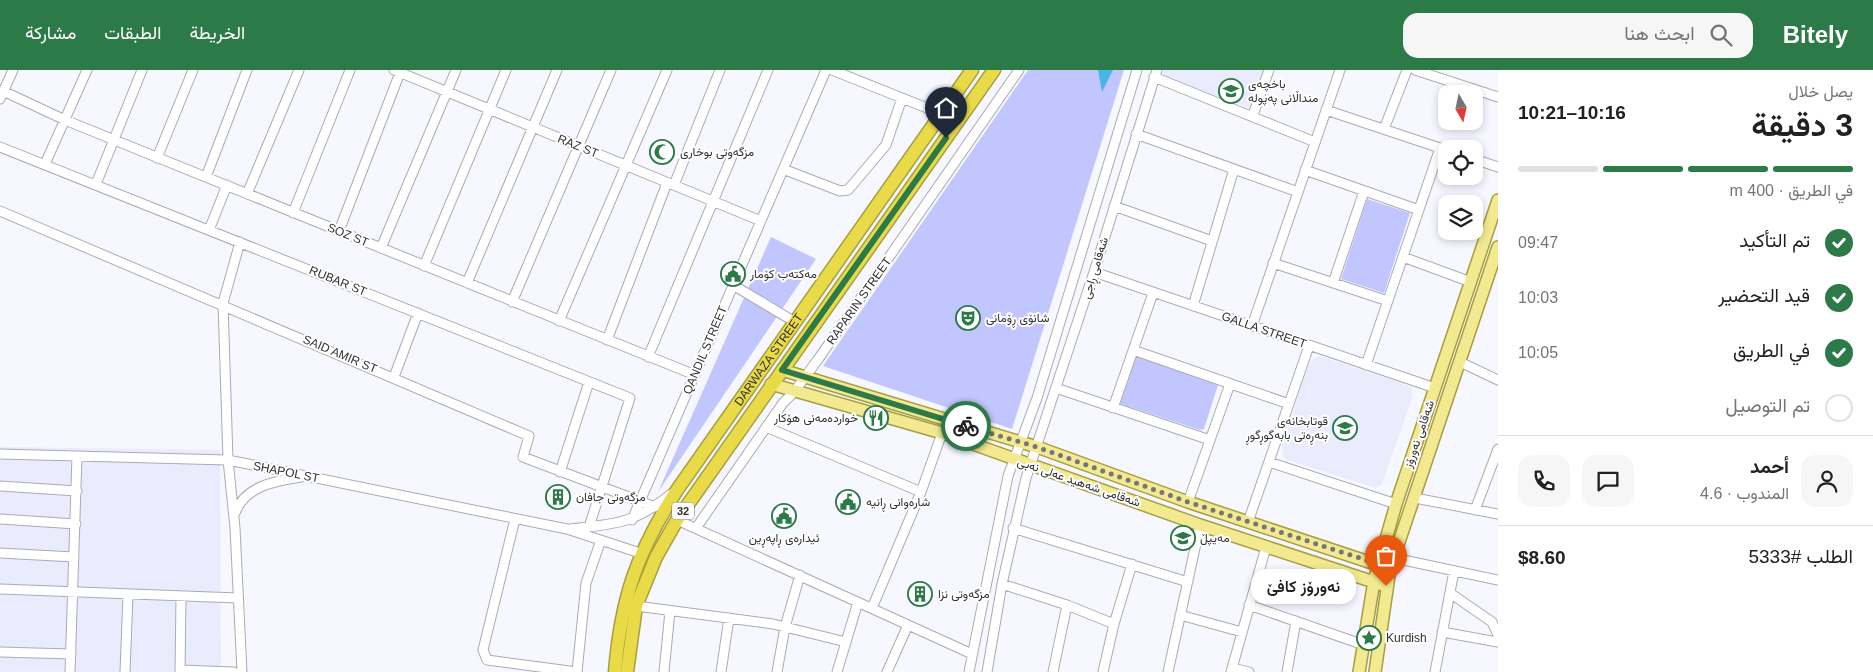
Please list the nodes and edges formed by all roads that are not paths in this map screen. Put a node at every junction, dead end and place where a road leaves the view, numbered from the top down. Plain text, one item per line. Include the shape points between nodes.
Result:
1 (13, 70) edge
2 (87, 70) edge
3 (142, 70) edge
4 (193, 70) edge
5 (247, 70) edge
6 (299, 70) edge
7 (350, 70) edge
8 (456, 70) edge
9 (506, 70) edge
10 (557, 70) edge
11 (611, 70) edge
12 (667, 70) edge
13 (720, 70) edge
14 (768, 70) edge
15 (826, 70) edge
16 (832, 70) edge
17 (972, 70) edge
18 (994, 70) edge
19 (1019, 70) edge
20 (1137, 70) edge
21 (1269, 70) edge
22 (1340, 70) edge
23 (1407, 70) edge
24 (1415, 70) edge
25 (398, 71) edge
26 (1155, 73) edge
27 (447, 92) junction
28 (2, 95) edge
29 (1498, 97) edge
30 (902, 98) junction
31 (490, 109) junction
32 (1326, 110) junction
33 (942, 114) junction
34 (1253, 116) junction
35 (65, 120) junction
36 (533, 127) junction
37 (1384, 129) junction
38 (1136, 134) junction
39 (114, 140) junction
40 (1315, 142) junction
41 (579, 146) junction
42 (0, 147) edge
43 (1438, 147) edge
44 (157, 158) junction
45 (1438, 162) edge
46 (1483, 162) edge
47 (45, 164) junction
48 (626, 166) junction
49 (1498, 167) edge
50 (784, 169) junction
51 (1234, 169) junction
52 (1305, 170) junction
53 (206, 177) junction
54 (96, 184) junction
55 (671, 184) junction
56 (226, 185) junction
57 (1364, 191) junction
58 (1298, 192) junction
59 (247, 194) junction
60 (1498, 200) edge
61 (713, 201) junction
62 (1114, 206) junction
63 (1419, 210) junction
64 (0, 211) edge
65 (293, 212) junction
66 (761, 221) junction
67 (209, 230) junction
68 (1494, 230) edge
69 (339, 231) junction
70 (1212, 241) junction
71 (240, 242) junction
72 (1484, 243) junction
73 (381, 248) junction
74 (1498, 248) edge
75 (1403, 257) junction
76 (1273, 263) junction
77 (424, 266) junction
78 (1094, 272) junction
79 (1471, 282) junction
80 (1333, 283) junction
81 (467, 284) junction
82 (733, 285) junction
83 (1153, 292) junction
84 (1388, 301) junction
85 (512, 302) junction
86 (223, 304) junction
87 (1193, 306) junction
88 (418, 313) junction
89 (559, 321) junction
90 (795, 322) junction
91 (1252, 326) junction
92 (607, 340) junction
93 (1309, 346) junction
94 (1133, 350) junction
95 (648, 357) junction
96 (1460, 362) junction
97 (1366, 365) junction
98 (782, 370) junction
99 (694, 375) junction
100 (394, 377) junction
101 (805, 378) junction
102 (1498, 380) edge
103 (589, 382) junction
104 (771, 384) junction
105 (1230, 384) junction
106 (1056, 388) junction
107 (1435, 388) junction
108 (794, 392) junction
109 (1289, 404) junction
110 (1113, 408) junction
111 (766, 427) junction
112 (942, 433) junction
113 (1210, 440) junction
114 (1022, 442) junction
115 (1037, 447) junction
116 (1498, 447) edge
117 (0, 454) edge
118 (77, 456) junction
119 (1015, 459) junction
120 (228, 460) junction
121 (1270, 462) junction
122 (1030, 465) junction
123 (560, 472) junction
124 (321, 478) junction
125 (0, 486) edge
126 (601, 487) junction
127 (677, 490) junction
128 (77, 491) junction
129 (921, 492) junction
130 (1415, 498) junction
131 (640, 502) junction
132 (1188, 502) junction
133 (1396, 504) junction
134 (655, 507) junction
135 (1475, 510) junction
136 (1498, 514) edge
137 (0, 519) edge
138 (515, 519) junction
139 (632, 520) junction
140 (677, 520) junction
141 (1248, 522) junction
142 (76, 524) junction
143 (1200, 524) junction
144 (589, 527) junction
145 (235, 528) junction
146 (696, 528) junction
147 (1013, 528) junction
148 (568, 529) junction
149 (601, 540) junction
150 (1266, 547) junction
151 (0, 553) edge
152 (640, 553) junction
153 (74, 556) junction
154 (1132, 564) junction
155 (1378, 564) junction
156 (1392, 564) junction
157 (1454, 571) junction
158 (800, 575) junction
159 (1498, 580) edge
160 (1374, 581) junction
161 (1188, 582) junction
162 (1002, 584) junction
163 (1386, 586) junction
164 (0, 589) edge
165 (73, 592) junction
166 (1450, 593) junction
167 (128, 595) junction
168 (181, 597) junction
169 (238, 598) junction
170 (858, 602) junction
171 (1249, 605) junction
172 (636, 606) junction
173 (1067, 606) junction
174 (872, 608) junction
175 (670, 611) junction
176 (1180, 615) junction
177 (729, 618) junction
178 (1296, 622) junction
179 (1114, 624) junction
180 (908, 625) junction
181 (785, 627) junction
182 (1242, 632) junction
183 (1442, 632) junction
184 (1498, 635) edge
185 (846, 642) junction
186 (1498, 642) edge
187 (1364, 645) junction
188 (0, 652) edge
189 (71, 654) junction
190 (972, 654) junction
191 (1232, 670) edge
192 (180, 671) edge
193 (70, 672) edge
194 (125, 672) edge
195 (234, 672) edge
196 (242, 672) edge
197 (577, 672) edge
198 (615, 672) edge
199 (628, 672) edge
200 (664, 672) edge
201 (721, 672) edge
202 (777, 672) edge
203 (837, 672) edge
204 (886, 672) edge
205 (969, 672) edge
206 (987, 672) edge
207 (1053, 672) edge
208 (1103, 672) edge
209 (1168, 672) edge
210 (1249, 672) edge
211 (1288, 672) edge
212 (1359, 672) edge
213 (1375, 672) edge
214 (1435, 672) edge

1 - 28 street
2 - 35 street
3 - 39 street
4 - 44 street
5 - 53 street
6 - 59 street
7 - 65 street
8 - 27 street
9 - 31 street
10 - 36 street
11 - 41 street
12 - 48 street
13 - 55 street
14 - 61 street
15 - 50 street, QANDIL STREET
16 - 30 street
17 - 33 highway, DARWAZA STREET / 32
18 - 98 highway, 32
19 - 101 street, RAPARIN STREET
20 - 114 street, شەقامی ڕاجی
21 - 34 street
22 - 32 street
23 - 37 street
24 - 29 street
25 - 27 street, RAZ ST
25 - 69 street
26 - 34 street
26 - 38 street, شەقامی ڕاجی
27 - 31 street, RAZ ST
27 - 73 street
28 - 35 street, SOZ ST
30 - 33 street
30 - 50 street via 886,145 848,190 840,191
31 - 36 street, RAZ ST
31 - 77 street
32 - 37 street
32 - 40 street
33 - 90 highway, DARWAZA STREET / 32
34 - 40 street
35 - 39 street, SOZ ST
35 - 47 street
36 - 41 street, RAZ ST
36 - 81 street
37 - 43 street
38 - 51 street
38 - 62 street, شەقامی ڕاجی
39 - 44 street, SOZ ST
39 - 54 street
40 - 52 street
41 - 48 street, RAZ ST
41 - 85 street
42 - 47 street, RUBAR ST
44 - 53 street, SOZ ST
45 - 63 street
46 - 49 street
47 - 54 street, RUBAR ST
48 - 55 street, RAZ ST
48 - 89 street
50 - 66 street, QANDIL STREET
51 - 58 street
51 - 70 street
52 - 57 street
52 - 58 street
53 - 56 street, SOZ ST
54 - 67 street, RUBAR ST
55 - 61 street, RAZ ST
55 - 92 street
56 - 59 street, SOZ ST
56 - 67 street
57 - 63 street
57 - 80 street
58 - 76 street
59 - 65 street, SOZ ST
60 - 68 main road, شەقامی نەورۆز
61 - 66 street, RAZ ST
61 - 95 street
62 - 70 street
62 - 78 street, شەقامی ڕاجی
63 - 75 street
64 - 86 street, SAID AMIR ST
65 - 69 street, SOZ ST
66 - 82 street, QANDIL STREET
67 - 71 street, RUBAR ST
68 - 72 main road, شەقامی نەورۆز
69 - 73 street, SOZ ST
70 - 87 street
71 - 86 street
71 - 88 street, RUBAR ST
72 - 74 street
72 - 79 main road, شەقامی نەورۆز
73 - 77 street, SOZ ST
74 - 96 main road, شەقامی نەورۆز
75 - 79 street
75 - 84 street
76 - 80 street
76 - 91 street
77 - 81 street, SOZ ST
78 - 83 street, GALLA STREET
78 - 106 street, شەقامی ڕاجی
79 - 107 main road, شەقامی نەورۆز
80 - 84 street
81 - 85 street, SOZ ST
82 - 90 street
82 - 99 street, QANDIL STREET
83 - 87 street, GALLA STREET
83 - 94 street
84 - 97 street
85 - 89 street, SOZ ST
86 - 100 street, SAID AMIR ST
86 - 120 street
87 - 91 street, GALLA STREET
88 - 100 street
88 - 103 street, RUBAR ST
89 - 92 street, SOZ ST
90 - 127 highway, DARWAZA STREET / 32
91 - 93 street, GALLA STREET
92 - 95 street, SOZ ST
93 - 97 street, GALLA STREET
93 - 109 street
94 - 105 street
94 - 110 street
95 - 99 street, SOZ ST
96 - 102 street
96 - 130 main road, شەقامی نەورۆز
97 - 107 street, GALLA STREET
98 - 101 main road, شەقامی شەهید عەلی نەبی
98 - 104 highway, 32
99 - 131 street, QANDIL STREET
100 - 123 street, SAID AMIR ST via 529,436 523,457
101 - 108 street, RAPARIN STREET
101 - 114 main road, شەقامی شەهید عەلی نەبی
103 - 123 street
103 - 126 street, RUBAR ST via 630,398
104 - 108 main road, شەقامی شەهید عەلی نەبی
104 - 140 highway, 32
105 - 109 street
105 - 113 street
106 - 110 street
106 - 115 street, شەقامی ڕاجی
107 - 133 main road, شەقامی نەورۆز
108 - 111 street, RAPARIN STREET
108 - 112 main road, شەقامی شەهید عەلی نەبی
109 - 121 street
110 - 113 street
111 - 129 street
111 - 146 street, RAPARIN STREET
112 - 119 main road, شەقامی شەهید عەلی نەبی
112 - 129 street
113 - 132 street
114 - 115 main road, شەقامی شەهید عەلی نەبی
114 - 119 street, شەقامی ڕاجی
115 - 122 street, شەقامی ڕاجی
115 - 132 main road, شەقامی شەهید عەلی نەبی
116 - 135 street
117 - 118 street, SHAPOL ST
118 - 120 street, SHAPOL ST
118 - 128 street
119 - 122 main road, شەقامی شەهید عەلی نەبی
119 - 190 street via 1008,476
120 - 124 street, SHAPOL ST
120 - 145 street
121 - 133 street
121 - 141 street
122 - 143 main road, شەقامی شەهید عەلی نەبی
122 - 147 street
123 - 126 street, SAID AMIR ST
124 - 138 street, SHAPOL ST
124 - 145 street via 287,479 254,490 239,503
125 - 128 street
126 - 131 street, SAID AMIR ST
126 - 144 street
127 - 134 street
127 - 152 highway, DARWAZA STREET / 32
128 - 142 street
129 - 174 street
130 - 135 street
130 - 156 main road, شەقامی نەورۆز
131 - 134 street, SAID AMIR ST
131 - 139 street, QANDIL STREET
132 - 141 main road, شەقامی شەهید عەلی نەبی
133 - 155 main road, شەقامی نەورۆز
134 - 139 street
135 - 136 street
137 - 142 street
138 - 148 street, SHAPOL ST
138 - 197 street via 483,650 484,657
139 - 144 street
140 - 146 street
140 - 172 highway, 32 via 656,557
141 - 155 main road, شەقامی شەهید عەلی نەبی
142 - 153 street
143 - 150 main road, شەقامی شەهید عەلی نەبی
143 - 161 street
144 - 148 street
145 - 169 street
146 - 158 street
147 - 154 street
147 - 162 street
148 - 149 street
149 - 152 street
149 - 197 street via 586,583
150 - 160 main road, شەقامی شەهید عەلی نەبی
150 - 171 street
151 - 153 street
152 - 198 highway, DARWAZA STREET / 32 via 622,614
153 - 165 street
154 - 161 street
154 - 179 street
155 - 156 main road, شەقامی شەهید عەلی نەبی
155 - 160 main road, شەقامی نەورۆز
156 - 157 street
156 - 163 main road, شەقامی نەورۆز
157 - 159 street
157 - 166 street
158 - 170 street
158 - 181 street
160 - 163 main road, شەقامی شەهید عەلی نەبی
160 - 187 main road, شەقامی نەورۆز
161 - 176 street
162 - 173 street
162 - 206 street
163 - 213 main road, شەقامی نەورۆز
164 - 165 street
165 - 167 street
165 - 189 street
166 - 183 street
166 - 184 street via 1492,622
167 - 168 street
167 - 194 street
168 - 169 street
168 - 192 street
169 - 196 street
170 - 174 street
170 - 185 street
171 - 178 street
171 - 182 street
172 - 175 street
172 - 199 highway, 32
173 - 179 street
173 - 207 street
174 - 180 street
175 - 177 street
175 - 200 street
176 - 182 street
176 - 209 street
177 - 181 street
177 - 201 street
178 - 187 street
178 - 211 street
179 - 208 street
180 - 190 street
180 - 204 street
181 - 185 street
181 - 202 street
182 - 191 street
183 - 186 street
183 - 214 street
185 - 203 street
187 - 212 main road, شەقامی نەورۆز
188 - 189 street
189 - 193 street
190 - 205 street
191 - 210 street
192 - 195 street

